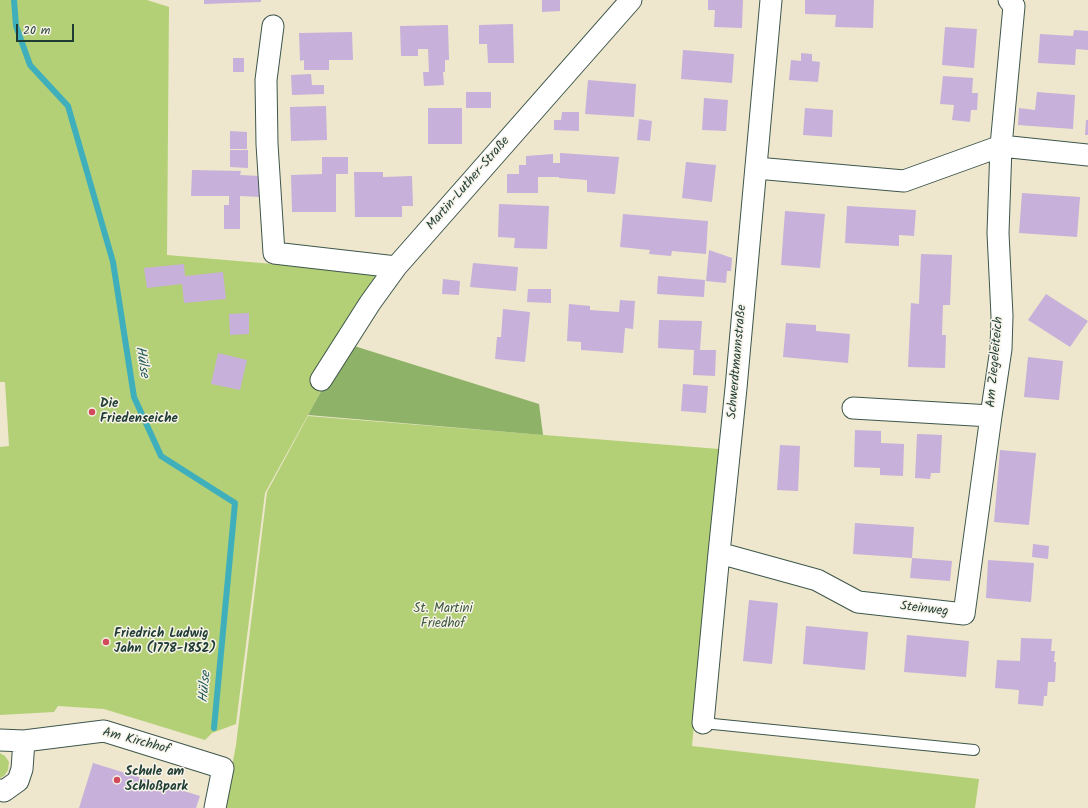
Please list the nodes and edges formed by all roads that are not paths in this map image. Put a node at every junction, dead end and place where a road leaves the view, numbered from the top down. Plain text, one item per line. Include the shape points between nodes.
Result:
1 (631, 0) edge
2 (771, 0) edge
3 (1016, 2) edge
4 (273, 26) dead end
5 (1001, 146) junction
6 (1088, 155) edge
7 (756, 168) junction
8 (396, 267) junction
9 (321, 380) dead end
10 (853, 408) dead end
11 (991, 416) junction
12 (718, 554) junction
13 (703, 723) joint
14 (0, 740) edge
15 (24, 740) junction
16 (974, 750) dead end
17 (0, 790) edge
18 (215, 808) edge

1 - 8 street, Martin-Luther-Straße
2 - 7 street, Schwerdtmannstraße
3 - 5 street, Am Ziegeleiteich
4 - 8 street via 266,80 274,252
5 - 6 street
5 - 7 street via 904,181
5 - 11 street, Am Ziegeleiteich via 998,233 1002,316
7 - 12 street, Schwerdtmannstraße
8 - 9 street, Martin-Luther-Straße
10 - 11 street, Am Ziegeleiteich
11 - 12 street, Steinweg via 964,614 858,602 817,580
12 - 13 street, Schwerdtmannstraße
13 - 16 lane
14 - 15 street, Am Kirchhof
15 - 17 street via 22,769 18,781
15 - 18 street, Am Kirchhof via 104,731 223,768

